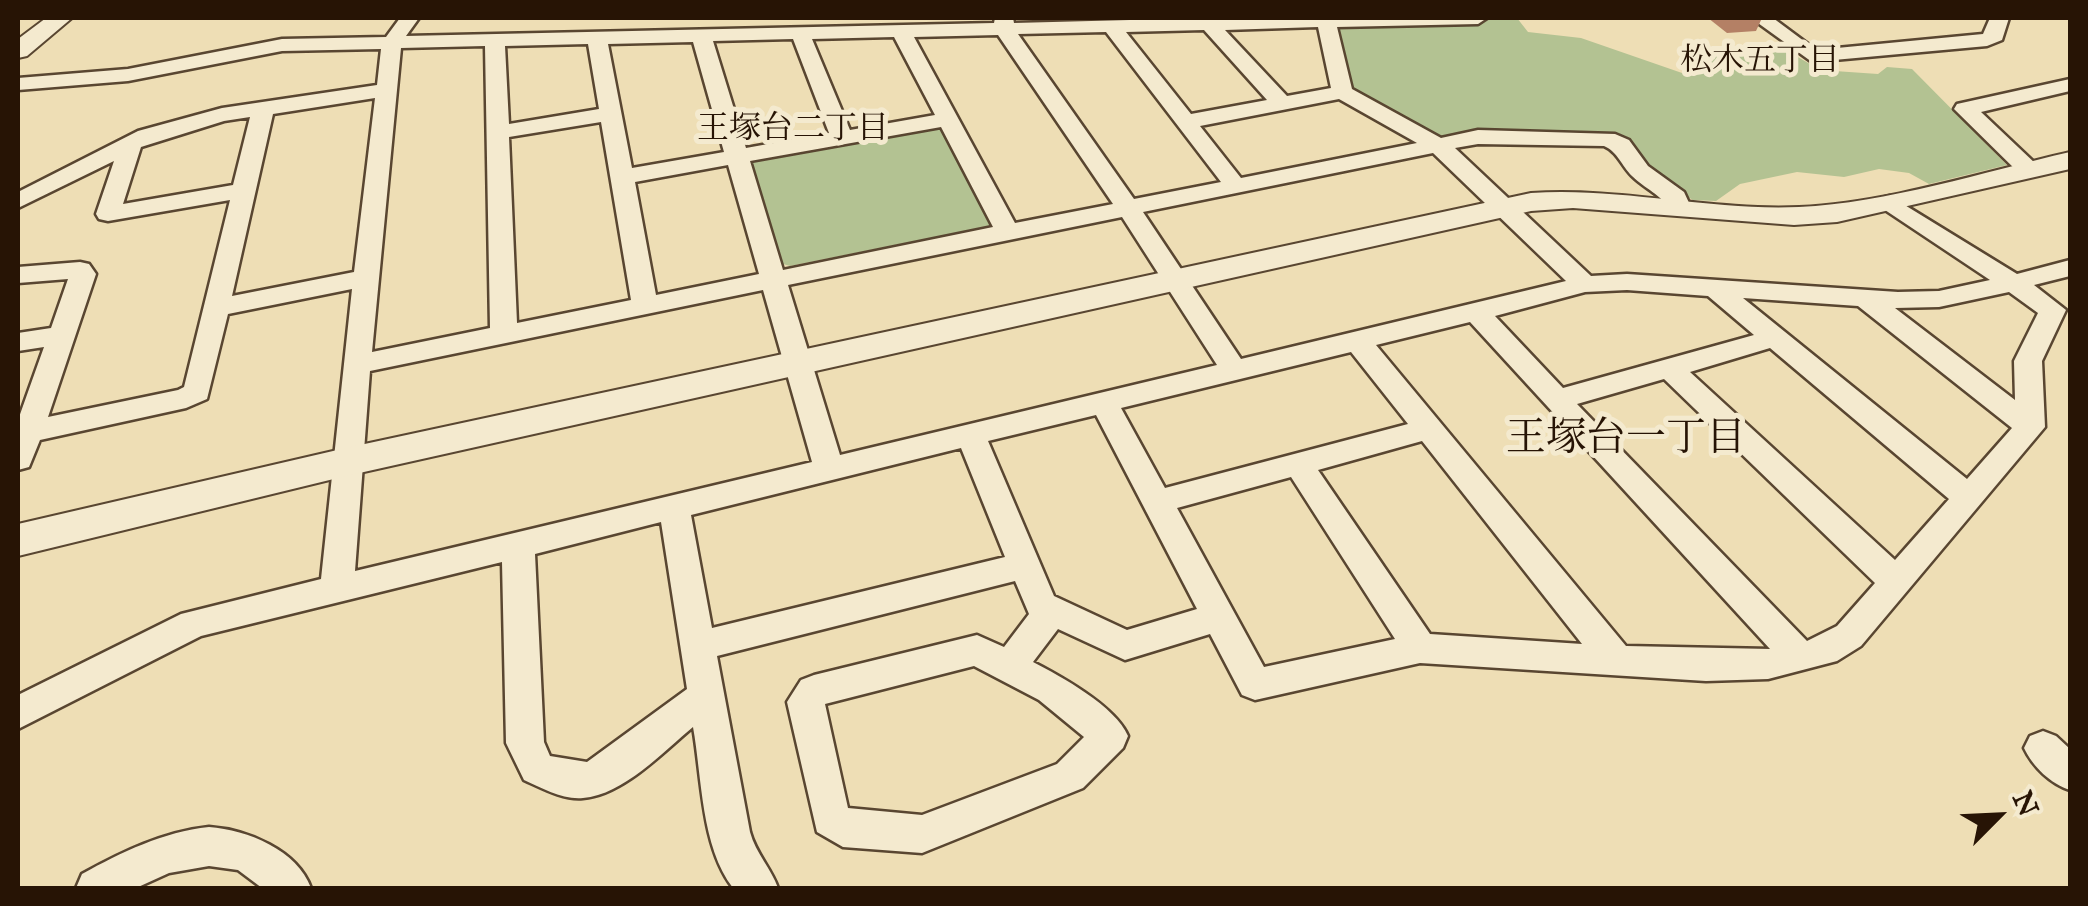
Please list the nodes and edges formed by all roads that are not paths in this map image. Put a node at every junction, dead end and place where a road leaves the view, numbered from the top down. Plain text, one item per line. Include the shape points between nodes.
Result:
1 (60, 18) edge
2 (408, 18) edge
3 (1478, 18) edge
4 (1788, 18) edge
5 (2000, 18) edge
6 (1762, 19) edge
7 (1326, 20) junction
8 (1004, 23) edge
9 (1208, 23) junction
10 (1111, 26) junction
11 (901, 31) junction
12 (800, 33) junction
13 (701, 35) junction
14 (596, 38) junction
15 (495, 40) junction
16 (392, 43) junction
17 (18, 50) edge
18 (18, 84) edge
19 (2070, 85) edge
20 (387, 90) junction
21 (1342, 92) junction
22 (1282, 104) junction
23 (262, 109) junction
24 (610, 114) junction
25 (948, 118) junction
26 (1186, 122) junction
27 (498, 132) junction
28 (842, 138) junction
29 (131, 144) junction
30 (1438, 145) junction
31 (736, 157) junction
32 (2070, 162) edge
33 (2028, 170) junction
34 (622, 177) junction
35 (1235, 184) junction
36 (242, 191) junction
37 (18, 201) edge
38 (1890, 204) junction
39 (1678, 205) junction
40 (1126, 208) junction
41 (1503, 208) junction
42 (1007, 230) junction
43 (2070, 268) edge
44 (18, 276) edge
45 (367, 278) junction
46 (770, 278) junction
47 (1176, 278) junction
48 (2013, 283) junction
49 (1585, 284) junction
50 (1717, 290) junction
51 (1867, 300) junction
52 (645, 304) junction
53 (216, 308) junction
54 (1476, 312) junction
55 (62, 334) junction
56 (504, 334) junction
57 (1774, 338) junction
58 (18, 342) edge
59 (1358, 342) junction
60 (798, 362) junction
61 (358, 364) junction
62 (1669, 368) junction
63 (1234, 370) junction
64 (1557, 400) junction
65 (1104, 403) junction
66 (2030, 427) junction
67 (1430, 429) junction
68 (28, 432) junction
69 (971, 436) junction
70 (18, 459) edge
71 (346, 462) junction
72 (1298, 464) junction
73 (828, 470) junction
74 (1967, 498) junction
75 (1157, 502) junction
76 (674, 508) junction
77 (18, 540) edge
78 (518, 546) junction
79 (1024, 566) junction
80 (1896, 582) junction
81 (336, 589) junction
82 (1052, 610) junction
83 (1219, 617) junction
84 (700, 646) junction
85 (1420, 648) junction
86 (1801, 658) junction
87 (1617, 661) junction
88 (1008, 666) junction
89 (706, 696) junction
90 (18, 713) edge
91 (96, 888) edge
92 (291, 888) edge
93 (758, 888) edge

1 - 17 street
2 - 16 street
3 - 7 street
4 - 6 street
5 - 6 street via 1988,40 1812,56
7 - 9 street
7 - 21 street
8 - 10 street
8 - 11 street
8 - 40 street
9 - 10 street
9 - 22 street
10 - 26 street
11 - 12 street
11 - 25 street
12 - 13 street
12 - 28 street
13 - 14 street
13 - 31 street
14 - 15 street
14 - 24 street
15 - 16 street
15 - 27 street
16 - 18 street via 265,47 128,75
16 - 20 street
19 - 33 street via 1965,108
20 - 23 street
20 - 45 street
21 - 22 street
21 - 30 street
22 - 26 street
23 - 29 street via 208,118
23 - 36 street
24 - 27 street
24 - 34 street
25 - 28 street
25 - 42 street
26 - 35 street
27 - 56 street
28 - 31 street
29 - 36 street via 108,214
29 - 37 street
30 - 35 street
30 - 39 street via 1478,136 1607,139
30 - 41 street
31 - 34 street
31 - 46 street
32 - 33 street
33 - 38 street
34 - 52 street
35 - 40 street
36 - 53 street
38 - 39 street via 1794,216
38 - 48 street
39 - 41 street via 1573,199
40 - 42 street
40 - 47 street
41 - 47 street
41 - 49 street
42 - 46 street
43 - 48 street
44 - 55 street via 80,270
45 - 53 street
45 - 61 street
46 - 52 street
46 - 60 street
47 - 60 street
47 - 63 street
48 - 51 street via 1939,299
48 - 66 street via 2053,310 2028,361
49 - 50 street
49 - 54 street
50 - 51 street
50 - 57 street
51 - 66 street
52 - 56 street
53 - 68 street via 196,392
54 - 59 street
54 - 64 street
55 - 58 street
55 - 68 street
56 - 61 street
57 - 62 street
57 - 74 street
59 - 63 street
59 - 67 street
60 - 71 street
60 - 73 street
61 - 71 street
62 - 64 street
62 - 80 street
63 - 65 street
64 - 86 street
65 - 69 street
65 - 75 street
66 - 74 street
67 - 72 street
67 - 87 street
68 - 70 street
69 - 73 street
69 - 79 street
71 - 77 street
71 - 81 street
72 - 75 street
72 - 85 street
73 - 76 street
74 - 80 street
75 - 83 street
76 - 78 street
76 - 84 street
78 - 81 street
78 - 89 street via 525,743 537,768 588,780
79 - 82 street via 1041,606
79 - 84 street
80 - 86 street via 1849,636
81 - 90 street via 193,624
82 - 83 street via 1125,644
82 - 88 street
83 - 85 street via 1256,684
84 - 89 street
85 - 87 street
86 - 87 street via 1781,666
88 - 88 street via 977,650 814,691 805,702 831,819 843,828 922,834 1070,776 1110,736 1052,689
89 - 93 street via 730,832 740,864
91 - 92 street via 154,860 218,846 246,853

